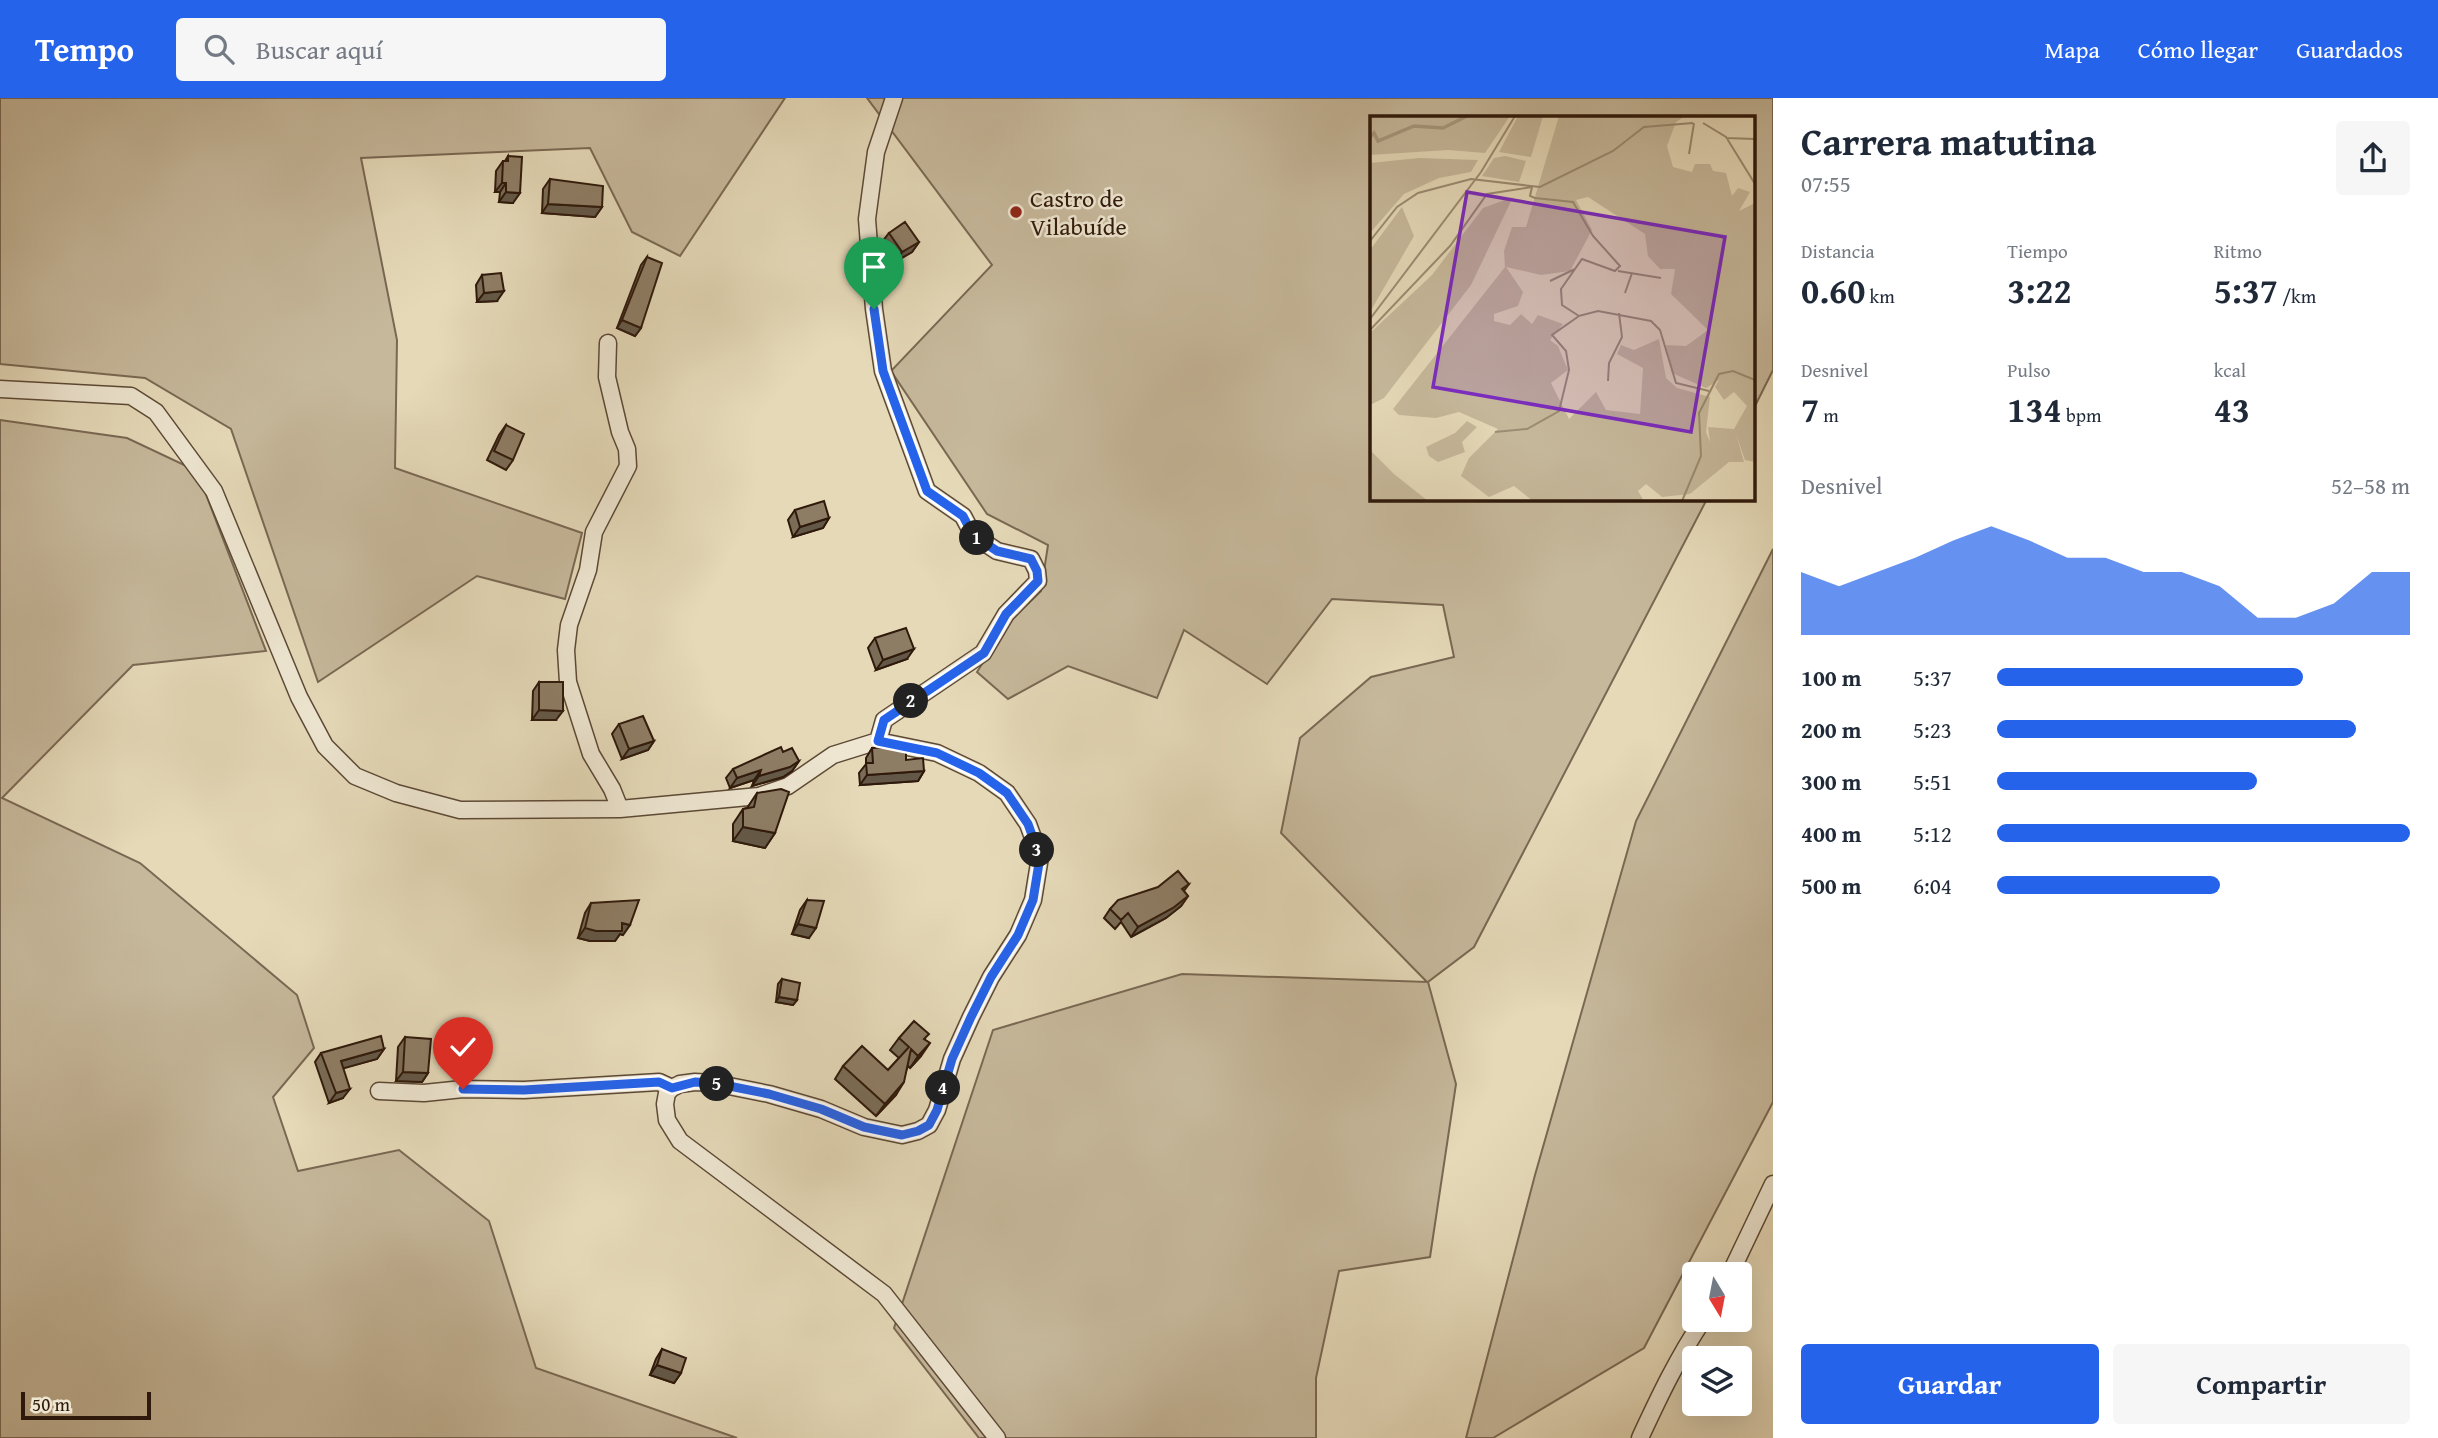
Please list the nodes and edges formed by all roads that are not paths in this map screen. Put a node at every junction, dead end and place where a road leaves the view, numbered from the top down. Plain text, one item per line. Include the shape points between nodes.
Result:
1 (894, 98) edge
2 (608, 343) dead end
3 (0, 389) edge
4 (878, 741) junction
5 (620, 809) junction
6 (672, 1088) junction
7 (379, 1091) dead end
8 (1773, 1184) edge
9 (1736, 1262) edge
10 (1695, 1332) edge
11 (997, 1438) edge
12 (1640, 1438) edge

1 - 4 street via 876,152 867,219 883,371 927,491 963,516 973,535 997,551 1031,559 1038,581 1006,614 984,653 884,720
2 - 5 street via 607,377 628,466 594,532 566,650 568,682 592,754
3 - 5 street via 131,396 156,412 214,491 299,697 325,746 355,776 396,793 460,810
4 - 5 street via 833,755 788,786 759,796
4 - 6 street via 937,753 1007,793 1028,824 1040,857 1033,900 971,1017 929,1125 902,1135 714,1083
6 - 7 street via 659,1082 524,1090
6 - 11 street via 665,1104 667,1120 680,1140 884,1293
8 - 9 street
10 - 12 street

